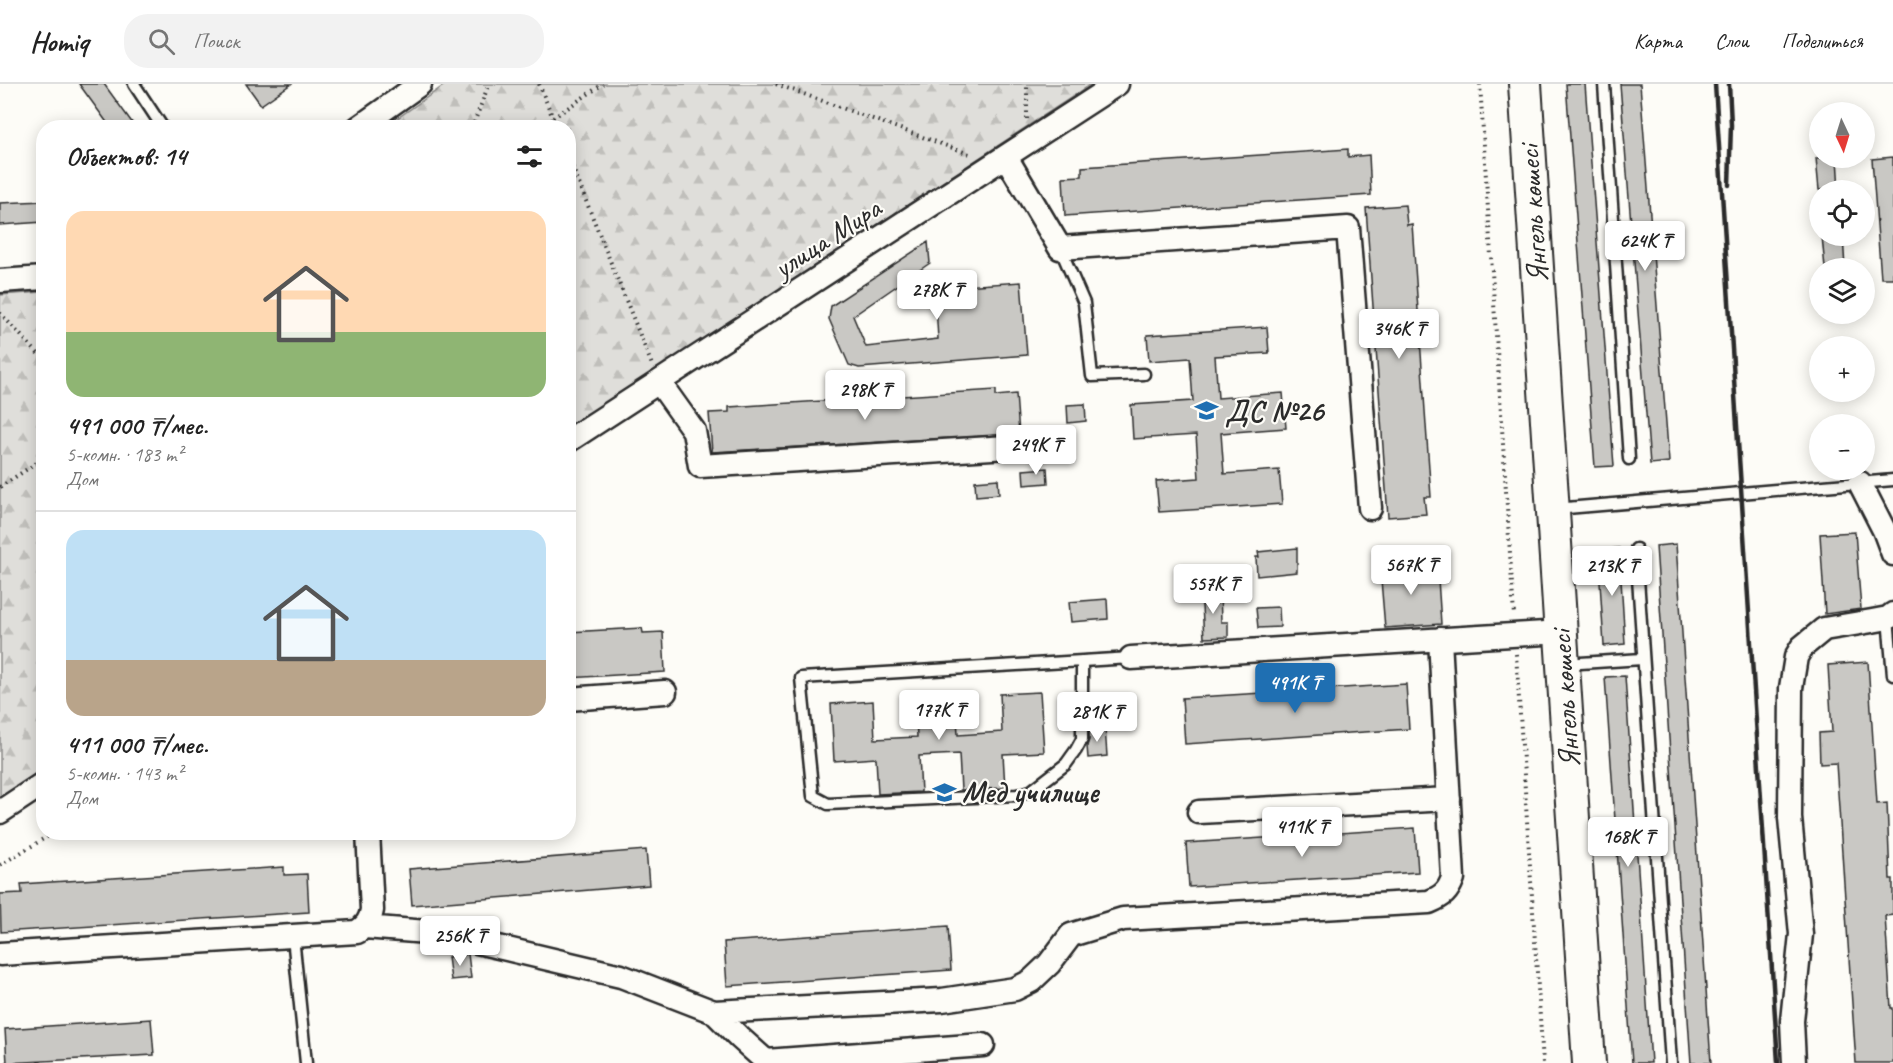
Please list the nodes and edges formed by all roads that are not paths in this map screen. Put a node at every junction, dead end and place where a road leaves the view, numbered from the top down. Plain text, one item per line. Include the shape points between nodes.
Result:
1 (134, 84) edge
2 (420, 84) edge
3 (1117, 84) edge
4 (1525, 84) edge
5 (1604, 84) edge
6 (158, 120) edge
7 (369, 120) edge
8 (1001, 160) junction
9 (1060, 248) junction
10 (36, 279) edge
11 (0, 281) edge
12 (1144, 374) dead end
13 (659, 382) junction
14 (576, 436) edge
15 (1008, 447) dead end
16 (1629, 459) dead end
17 (1893, 480) edge
18 (1860, 483) junction
19 (1370, 508) dead end
20 (1553, 509) junction
21 (1636, 549) dead end
22 (1893, 554) edge
23 (1891, 616) edge
24 (1561, 632) junction
25 (1440, 639) junction
26 (1131, 658) joint
27 (1642, 659) junction
28 (1082, 661) junction
29 (1563, 664) junction
30 (1893, 675) edge
31 (665, 692) dead end
32 (576, 698) edge
33 (36, 788) edge
34 (1449, 799) junction
35 (0, 812) edge
36 (1200, 812) dead end
37 (368, 840) edge
38 (365, 927) junction
39 (293, 937) junction
40 (0, 954) edge
41 (714, 1012) junction
42 (983, 1045) dead end
43 (767, 1062) edge
44 (306, 1063) edge
45 (1589, 1063) edge
46 (1671, 1063) edge
47 (1794, 1063) edge

1 - 6 lane
2 - 7 street
3 - 8 street, улица Мира
4 - 20 street, Янгель көшесі
5 - 16 lane
8 - 9 street
8 - 13 street, улица Мира
9 - 12 lane via 1084,303 1092,376
9 - 19 street via 1348,228
10 - 11 street
13 - 14 street, улица Мира
13 - 15 street via 694,431 700,466
17 - 18 lane
18 - 20 lane
18 - 22 street
20 - 24 street, Янгель көшесі
21 - 27 lane
23 - 30 lane
23 - 47 street via 1824,629 1802,646 1796,657 1791,688 1790,818 1801,934 1792,1021
24 - 25 street
24 - 29 street, Янгель көшесі
25 - 26 street
25 - 34 street
26 - 28 lane
27 - 29 lane
27 - 46 lane
28 - 28 lane via 801,678 813,796 828,804 1017,795 1031,791 1066,764 1082,739
29 - 45 street, Янгель көшесі
31 - 32 street
33 - 35 street
34 - 36 street
34 - 41 street via 1453,878 1444,896 1429,902 1124,919 1071,935 1031,981 1015,989 942,1000
37 - 38 street via 372,910
38 - 39 street via 357,932
38 - 41 street via 439,933 621,976
39 - 40 street
39 - 44 lane
41 - 43 street
42 - 43 street

